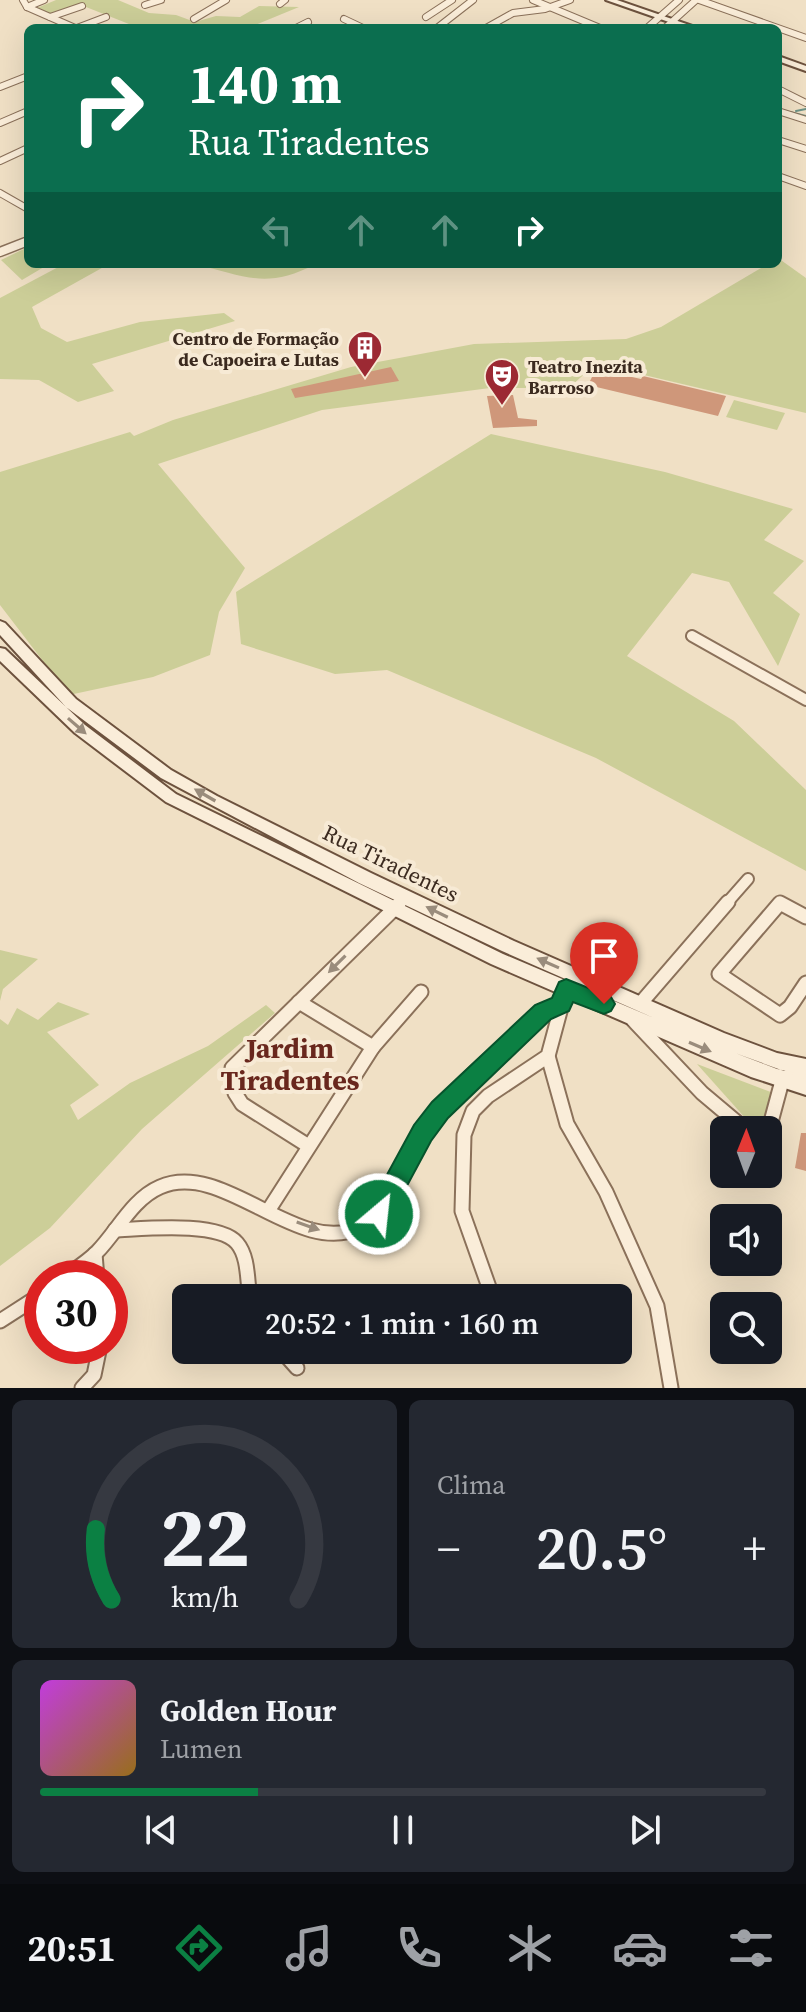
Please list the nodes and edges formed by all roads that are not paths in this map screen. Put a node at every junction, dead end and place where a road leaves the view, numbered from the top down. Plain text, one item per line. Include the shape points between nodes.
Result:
1 (44, 0) edge
2 (161, 0) edge
3 (226, 0) edge
4 (452, 0) edge
5 (473, 0) edge
6 (527, 0) edge
7 (570, 0) edge
8 (610, 0) edge
9 (679, 0) edge
10 (697, 0) edge
11 (25, 3) edge
12 (145, 5) dead end
13 (82, 6) dead end
14 (549, 8) junction
15 (540, 10) junction
16 (661, 16) junction
17 (50, 17) junction
18 (106, 17) dead end
19 (426, 17) dead end
20 (194, 19) dead end
21 (344, 19) dead end
22 (673, 21) junction
23 (67, 24) edge
24 (87, 24) edge
25 (355, 24) edge
26 (442, 24) edge
27 (493, 24) edge
28 (572, 24) edge
29 (590, 24) edge
30 (652, 24) edge
31 (670, 24) edge
32 (682, 24) edge
33 (766, 24) edge
34 (782, 30) edge
35 (806, 38) edge
36 (782, 60) edge
37 (806, 69) edge
38 (24, 78) edge
39 (0, 87) edge
40 (782, 92) edge
41 (803, 105) edge
42 (782, 112) edge
43 (24, 113) edge
44 (806, 120) edge
45 (0, 123) edge
46 (782, 141) edge
47 (806, 149) edge
48 (24, 150) edge
49 (18, 153) junction
50 (24, 156) edge
51 (0, 161) edge
52 (782, 177) edge
53 (806, 186) edge
54 (0, 193) edge
55 (24, 207) edge
56 (24, 243) edge
57 (0, 252) edge
58 (0, 626) edge
59 (692, 636) dead end
60 (0, 653) edge
61 (806, 700) edge
62 (60, 702) junction
63 (748, 879) dead end
64 (400, 903) junction
65 (806, 917) edge
66 (806, 983) edge
67 (421, 992) dead end
68 (564, 996) junction
69 (299, 1002) junction
70 (634, 1010) junction
71 (373, 1047) junction
72 (754, 1053) junction
73 (548, 1056) junction
74 (806, 1067) edge
75 (806, 1076) edge
76 (782, 1081) junction
77 (806, 1087) edge
78 (729, 1116) edge
79 (773, 1116) edge
80 (307, 1145) junction
81 (268, 1211) junction
82 (115, 1230) junction
83 (95, 1254) junction
84 (87, 1260) edge
85 (96, 1260) edge
86 (247, 1284) edge
87 (488, 1284) edge
88 (24, 1306) edge
89 (0, 1321) edge
90 (96, 1364) edge
91 (293, 1364) edge
92 (297, 1368) dead end
93 (82, 1388) edge
94 (671, 1388) edge

1 - 11 street
2 - 12 street
3 - 20 street
4 - 19 street
5 - 26 street
6 - 14 street
6 - 15 street
7 - 14 street
8 - 16 street
9 - 16 street
10 - 22 street
10 - 33 street
11 - 17 street
13 - 17 street
14 - 15 street
14 - 29 street
15 - 27 street via 509,15
15 - 28 street
16 - 22 street
16 - 30 street
17 - 23 street
18 - 24 street
21 - 25 street
22 - 31 street
22 - 32 street
34 - 35 street
36 - 37 street
38 - 39 street
40 - 41 street
42 - 44 street
43 - 45 street
46 - 47 street
48 - 49 street
49 - 50 street
49 - 51 street
52 - 53 street
54 - 55 street
56 - 57 street
58 - 62 street, Rua Tiradentes
59 - 61 street
60 - 62 street, Rua Tiradentes
62 - 64 street, Rua Tiradentes via 166,774
63 - 70 street
64 - 68 street, Rua Tiradentes
64 -> 69 street
70 -> 64 street, Rua Tiradentes
65 - 66 street via 780,903 719,974 778,1015
67 - 71 street
68 - 70 street, Rua Tiradentes
68 - 73 street
81 -> 68 street via 326,1232 350,1232 368,1223 386,1205 405,1162 440,1110
69 - 71 street
69 - 80 street via 239,1060 231,1077 242,1104
70 - 72 street, Rua Tiradentes
70 -> 76 street, Rua Tiradentes
70 - 78 street, Rua Tiradentes via 702,1093
71 - 80 street
72 - 74 street, Rua Tiradentes
72 - 76 street
73 - 87 street via 488,1096 473,1111 464,1135 462,1211
73 - 94 street via 567,1124 606,1192 657,1306
75 - 76 street via 787,1075
76 - 77 street, Rua Tiradentes
76 - 79 street
80 - 81 street
81 - 82 street via 205,1186 176,1182 146,1197
82 - 83 street
82 - 86 street via 200,1230 228,1236 241,1252
83 - 84 street
83 - 85 street
88 - 89 street
90 - 93 street
91 - 92 street

